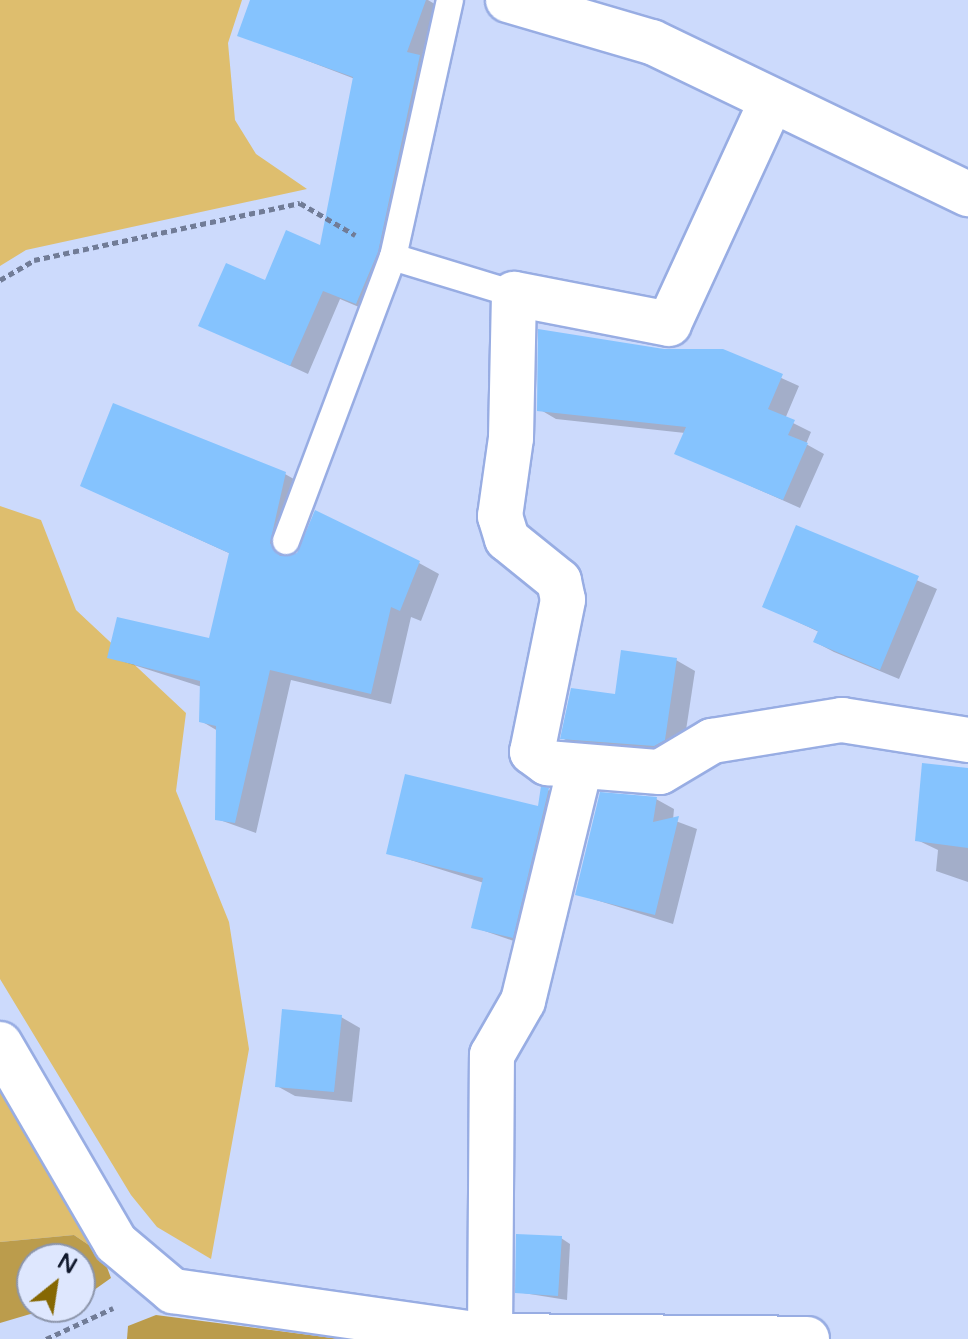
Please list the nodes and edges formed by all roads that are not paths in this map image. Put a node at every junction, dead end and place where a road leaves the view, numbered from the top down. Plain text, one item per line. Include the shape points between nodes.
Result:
1 (450, 0) edge
2 (508, 0) edge
3 (771, 102) junction
4 (968, 194) edge
5 (393, 257) junction
6 (514, 294) junction
7 (286, 541) dead end
8 (968, 740) edge
9 (580, 767) junction
10 (0, 1044) edge
11 (490, 1336) junction
12 (807, 1339) edge

1 - 5 lane
2 - 3 street via 652,42
3 - 4 street
3 - 6 street via 669,324
5 - 6 lane
5 - 7 lane
6 - 9 street via 511,438 500,516 507,539 559,581 563,600 532,752 547,763
8 - 9 street via 842,720 712,741 660,772
9 - 11 street via 523,1001 492,1055
10 - 11 street via 116,1243 173,1291
11 - 12 street

